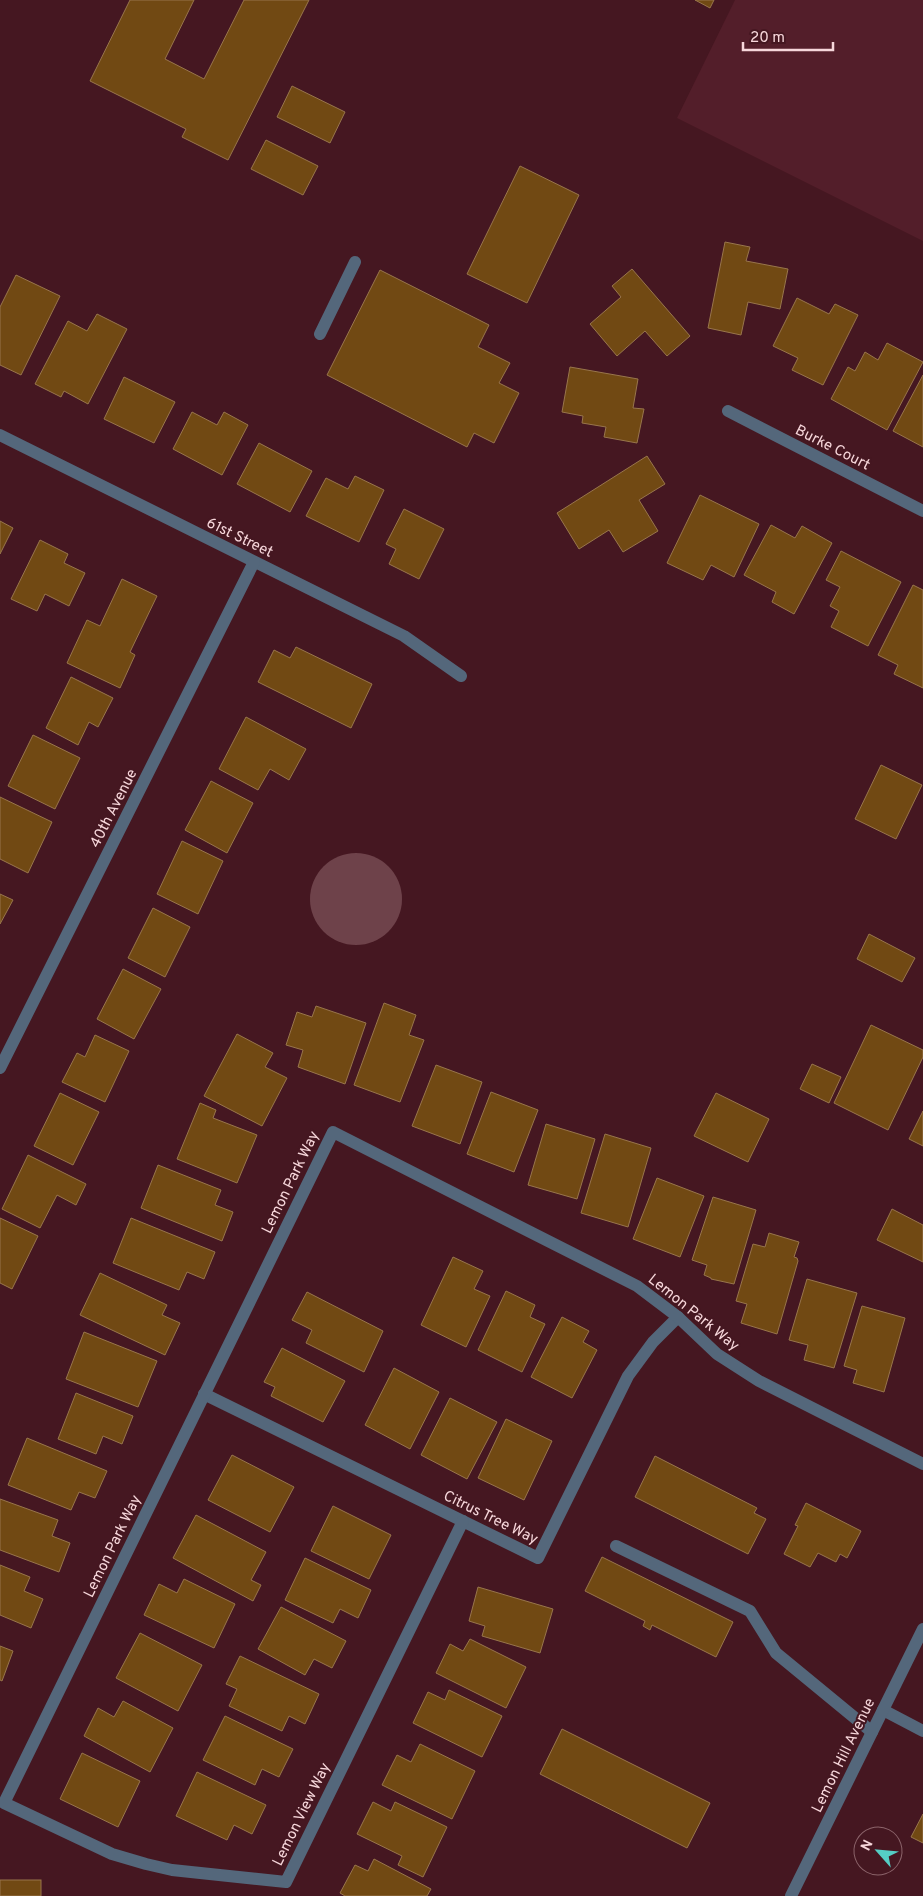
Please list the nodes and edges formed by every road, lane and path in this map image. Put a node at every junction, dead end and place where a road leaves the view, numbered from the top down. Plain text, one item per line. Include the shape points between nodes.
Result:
1 (355, 262) dead end
2 (320, 334) dead end
3 (728, 412) dead end
4 (0, 435) edge
5 (923, 511) edge
6 (254, 562) junction
7 (461, 676) dead end
8 (0, 1068) edge
9 (678, 1317) junction
10 (204, 1394) junction
11 (923, 1464) edge
12 (463, 1521) junction
13 (616, 1546) dead end
14 (923, 1629) edge
15 (883, 1710) junction
16 (923, 1731) edge
17 (872, 1732) junction
18 (4, 1803) joint
19 (791, 1896) edge

1 - 2 street
3 - 5 street, Burke Court
4 - 6 street, 61st Street
6 - 7 street, 61st Street via 404,636
6 - 8 street, 40th Avenue
9 - 10 street, Lemon Park Way via 637,1286 333,1132
9 - 11 street, Lemon Park Way via 717,1354 758,1381
9 - 12 street, Citrus Tree Way via 653,1342 628,1376 538,1558
10 - 12 street, Citrus Tree Way
10 - 18 street, Lemon Park Way
12 - 18 street, Lemon View Way via 286,1882 172,1870 146,1864 112,1854
13 - 17 street via 750,1611 776,1654
14 - 15 street, Lemon Hill Avenue
15 - 16 street
15 - 17 street, Lemon Hill Avenue
17 - 19 street, Lemon Hill Avenue

